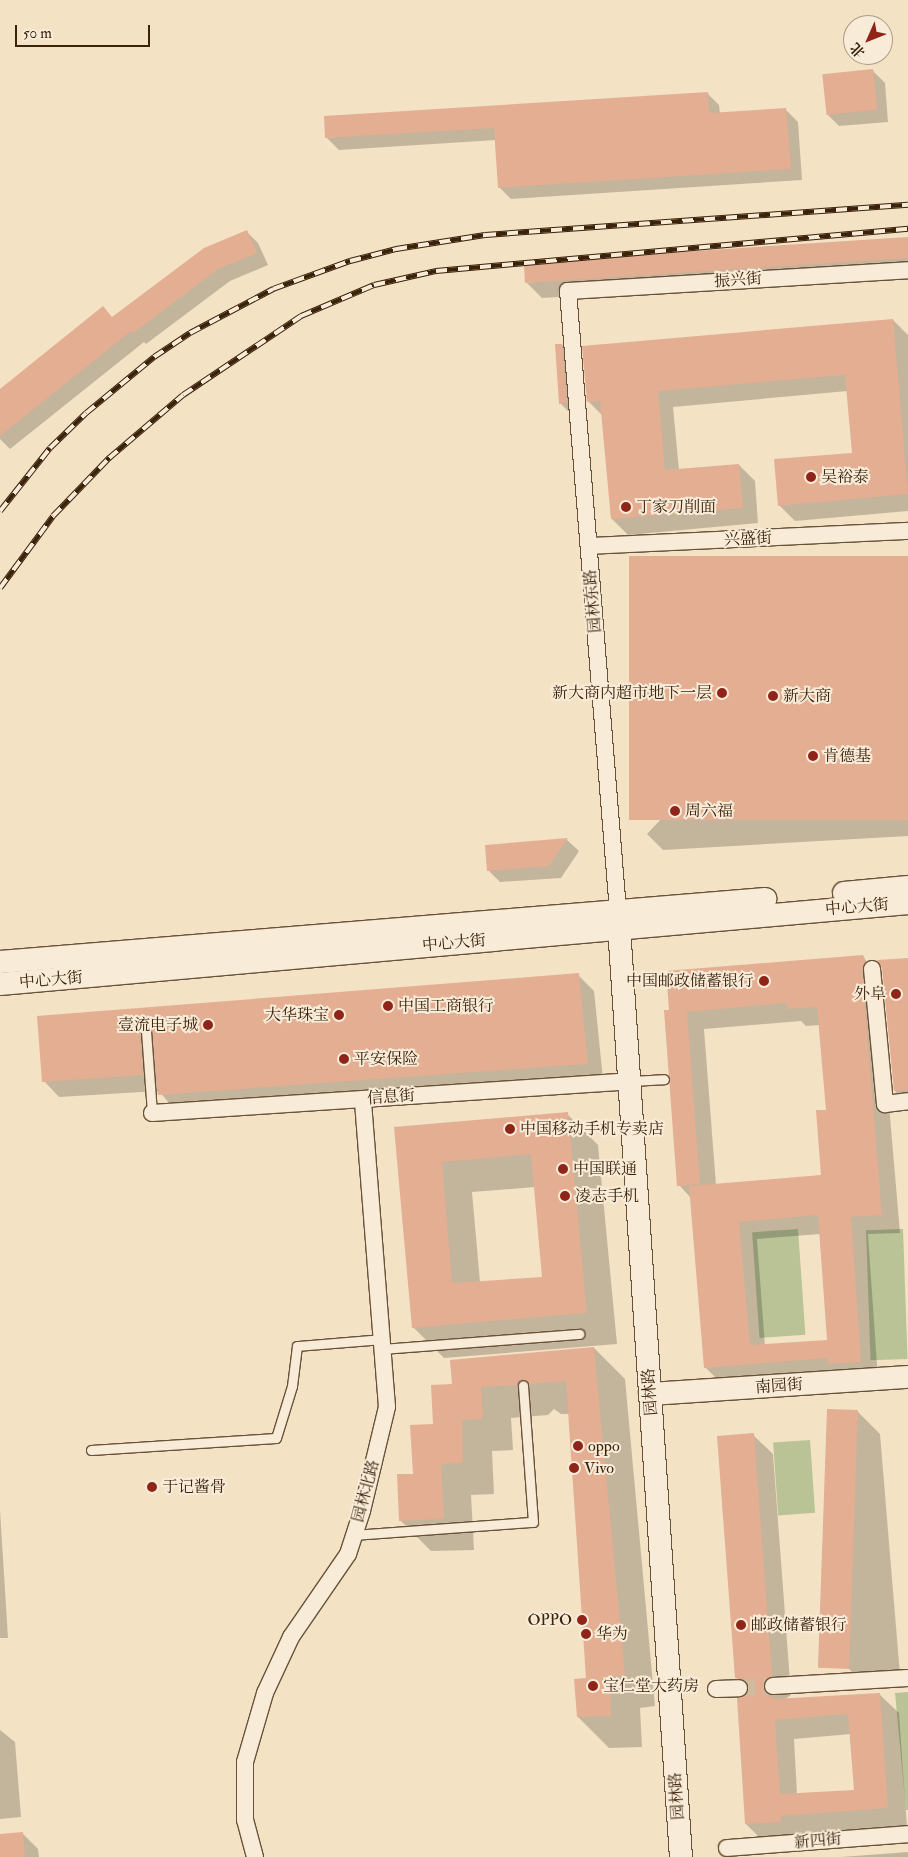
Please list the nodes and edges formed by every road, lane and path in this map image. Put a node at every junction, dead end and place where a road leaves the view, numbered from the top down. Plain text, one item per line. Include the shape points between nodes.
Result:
1 (908, 270) edge
2 (568, 291) joint
3 (908, 531) edge
4 (589, 546) junction
5 (908, 886) edge
6 (908, 903) edge
7 (619, 919) junction
8 (0, 962) edge
9 (872, 970) dead end
10 (0, 984) edge
11 (146, 1031) dead end
12 (664, 1079) dead end
13 (630, 1081) junction
14 (363, 1099) junction
15 (908, 1102) edge
16 (152, 1113) joint
17 (579, 1334) dead end
18 (382, 1344) junction
19 (908, 1377) edge
20 (523, 1385) dead end
21 (650, 1394) junction
22 (90, 1450) dead end
23 (354, 1535) junction
24 (908, 1678) edge
25 (773, 1686) tunnel mouth
26 (739, 1688) tunnel mouth
27 (716, 1689) dead end
28 (908, 1834) edge
29 (727, 1848) dead end
30 (255, 1857) edge
31 (681, 1857) edge

1 - 2 street, 振兴街
2 - 4 street, 园林东路
3 - 4 street, 兴盛街
4 - 7 street, 园林东路
5 - 7 main road, 中心大街
6 - 7 main road, 中心大街
7 - 8 main road, 中心大街
7 - 10 main road, 中心大街
7 - 13 main road, 园林路
9 - 15 street via 886,1104
11 - 16 lane
12 - 13 lane
13 - 14 street, 信息街
13 - 21 main road, 园林路
14 - 16 street, 信息街
14 - 18 street, 园林北路
17 - 18 lane
18 - 22 lane via 297,1346 292,1386 276,1438
18 - 23 street, 园林北路 via 387,1407
19 - 21 main road, 南园街
20 - 23 lane via 533,1522
21 - 31 main road, 园林路
23 - 30 street, 园林北路 via 348,1554 291,1637 266,1693 245,1762 245,1820
24 - 25 street
26 - 27 street
28 - 29 street, 新四街

